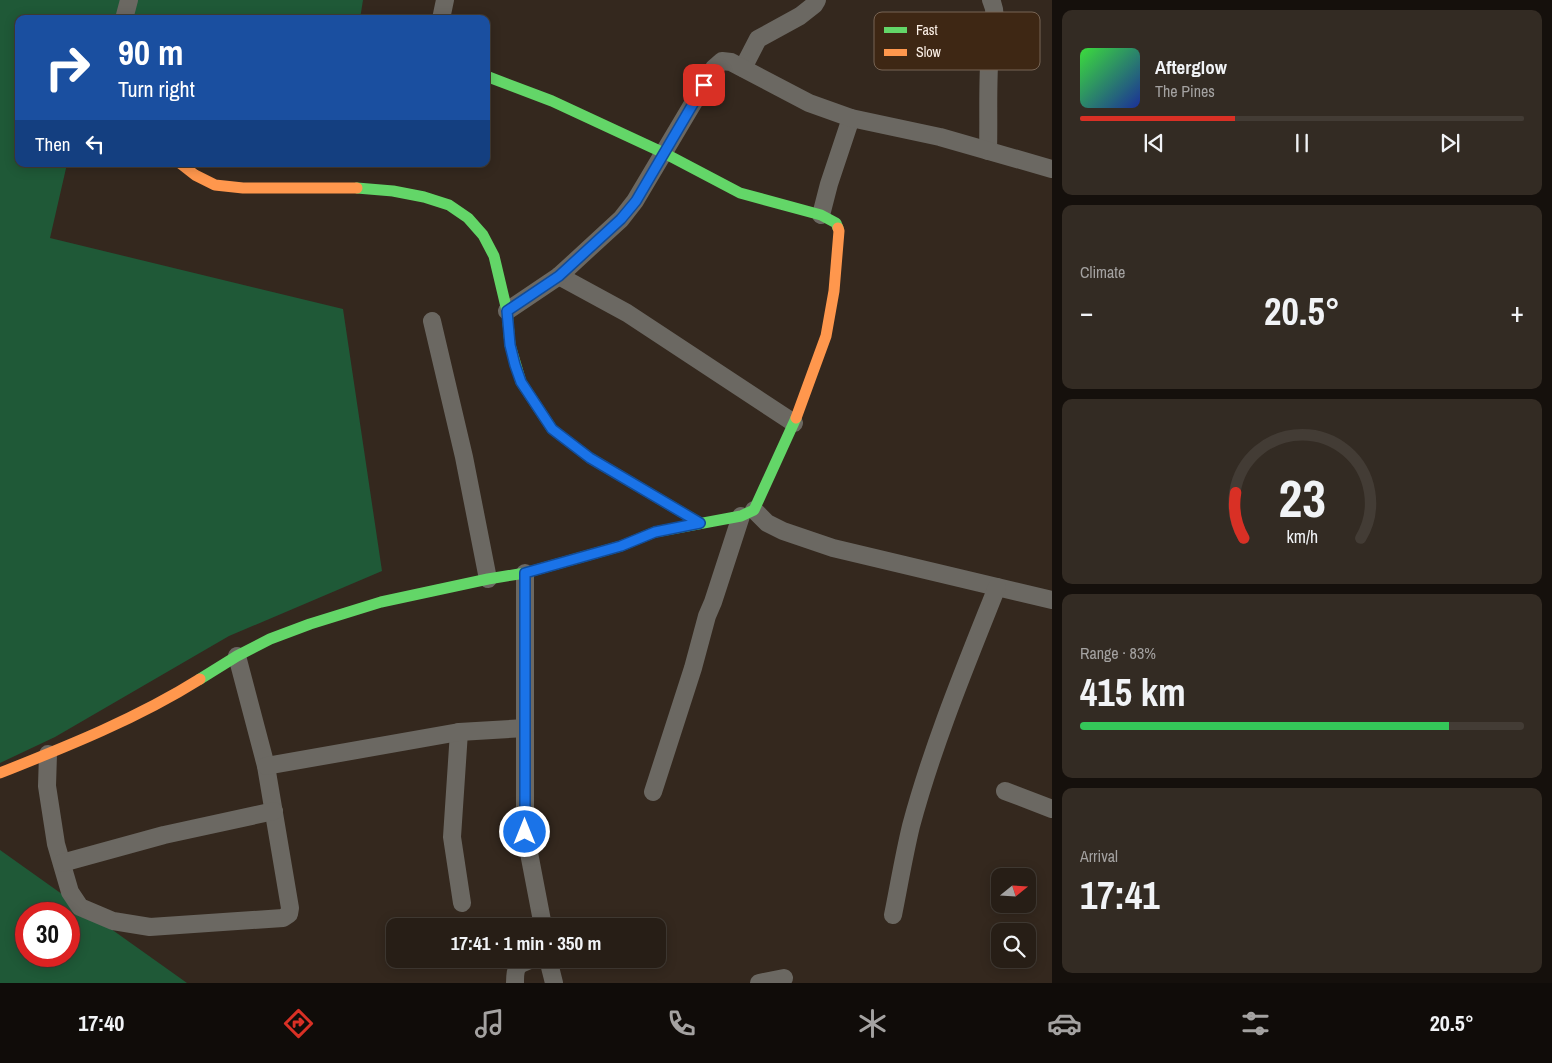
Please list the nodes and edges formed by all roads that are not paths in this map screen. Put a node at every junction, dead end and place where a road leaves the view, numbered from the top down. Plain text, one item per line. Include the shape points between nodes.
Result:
1 (129, 0) edge
2 (445, 0) edge
3 (817, 0) edge
4 (991, 0) edge
5 (995, 12) edge
6 (125, 15) edge
7 (442, 15) edge
8 (743, 68) junction
9 (990, 70) edge
10 (490, 78) edge
11 (851, 118) junction
12 (988, 151) junction
13 (664, 153) junction
14 (185, 167) edge
15 (1052, 169) edge
16 (821, 215) junction
17 (559, 276) junction
18 (507, 311) junction
19 (432, 321) dead end
20 (794, 423) junction
21 (747, 513) junction
22 (700, 523) junction
23 (525, 573) junction
24 (488, 579) junction
25 (997, 587) junction
26 (1052, 600) edge
27 (237, 656) junction
28 (525, 728) junction
29 (459, 732) junction
30 (48, 754) junction
31 (266, 766) junction
32 (0, 773) edge
33 (1005, 790) dead end
34 (653, 792) dead end
35 (1052, 809) edge
36 (274, 811) junction
37 (62, 863) junction
38 (462, 903) dead end
39 (893, 915) dead end
40 (541, 918) edge
41 (517, 968) edge
42 (550, 968) edge
43 (784, 978) dead end
44 (515, 983) edge
45 (554, 983) edge
46 (758, 983) edge

1 - 6 street
2 - 7 street
3 - 8 street via 800,16 758,39
4 - 5 street
8 - 11 street via 809,102
8 - 13 street via 722,61 714,68
9 - 12 street
10 - 13 street
11 - 12 street
11 - 16 street
12 - 15 street
13 - 16 street via 740,194
13 - 17 street via 636,201 621,219
14 - 18 street via 215,185 385,190 448,205 468,218 483,235 494,256
16 - 20 street via 836,223 839,231 834,291 826,336
17 - 18 street
17 - 20 street via 627,313
18 - 22 street via 510,345 521,382 552,429 590,458
19 - 24 street
20 - 21 street
21 - 22 street
21 - 25 street via 783,531 833,548
21 - 34 street via 707,616
22 - 23 street via 655,532 621,546
23 - 24 street
23 - 28 street
24 - 27 street via 381,602 270,638
25 - 26 street
25 - 39 street via 936,744 911,828
27 - 30 street via 176,694
27 - 31 street
28 - 29 street
28 - 40 street via 525,832
29 - 31 street
29 - 38 street via 452,837
30 - 32 street
30 - 37 street via 47,786
31 - 36 street
33 - 35 street
36 - 37 street via 164,835
36 - 37 street via 290,908 289,914 283,918 150,927 113,921 80,907 70,892
41 - 44 street
42 - 45 street
43 - 46 street

